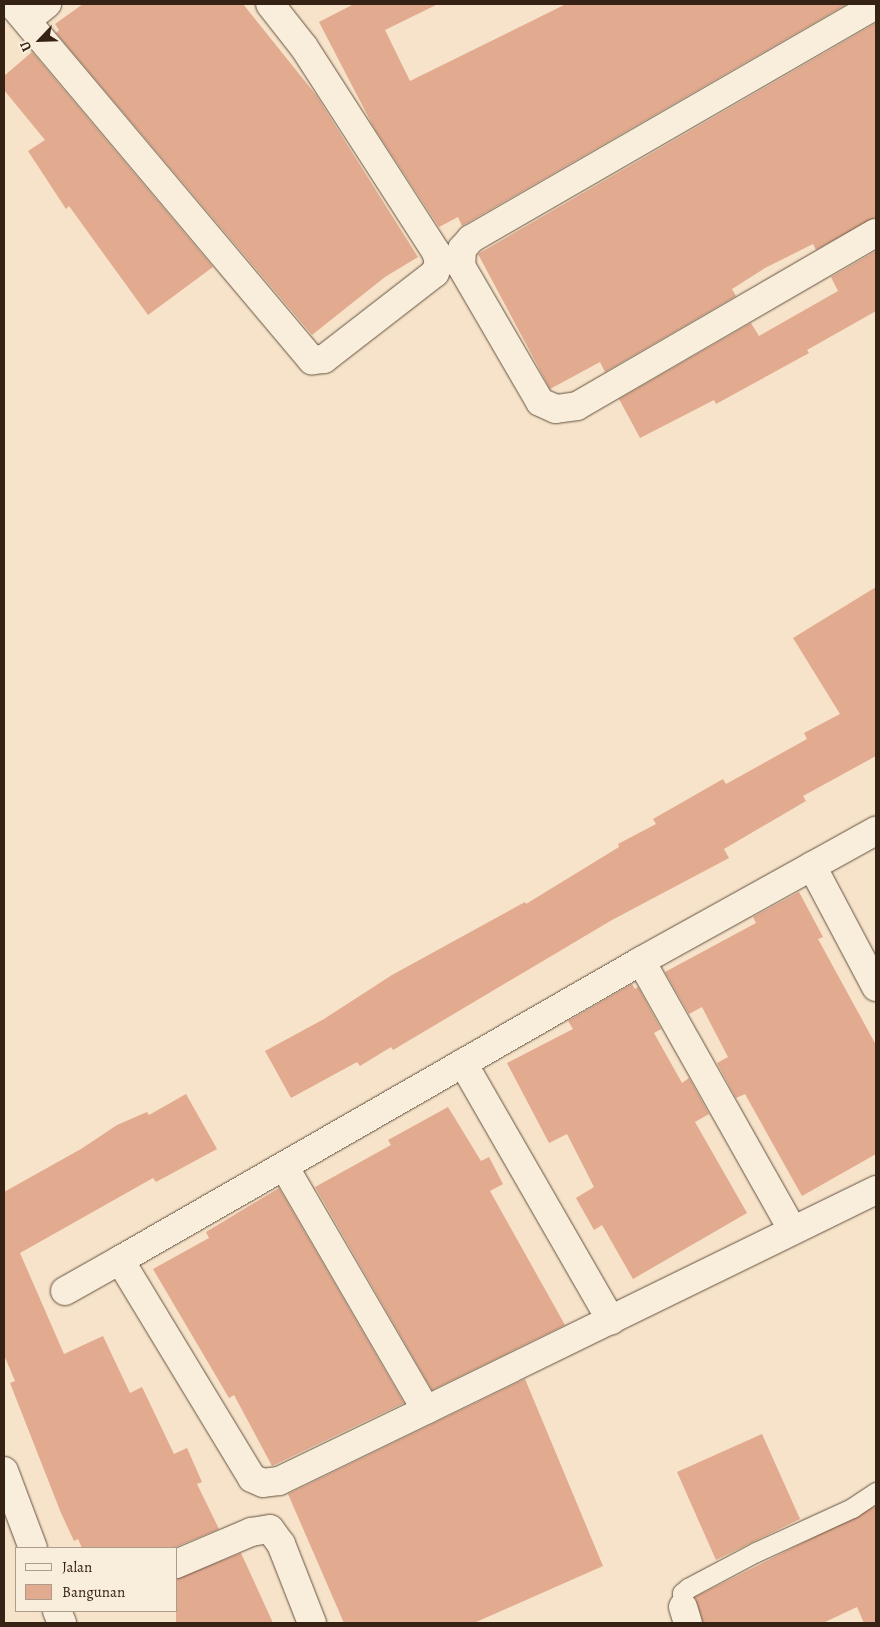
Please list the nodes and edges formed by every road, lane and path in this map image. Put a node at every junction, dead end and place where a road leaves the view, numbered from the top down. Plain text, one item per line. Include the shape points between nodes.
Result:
1 (270, 4) edge
2 (876, 6) edge
3 (28, 9) edge
4 (876, 233) edge
5 (876, 830) edge
6 (812, 866) junction
7 (641, 961) junction
8 (876, 987) edge
9 (463, 1063) junction
10 (284, 1166) junction
11 (876, 1190) edge
12 (792, 1229) junction
13 (120, 1260) junction
14 (65, 1292) dead end
15 (611, 1320) junction
16 (426, 1410) junction
17 (4, 1471) edge
18 (876, 1492) edge
19 (33, 1547) edge
20 (178, 1563) edge
21 (685, 1615) edge
22 (312, 1623) edge

1 - 3 street via 308,54 436,252 438,263 435,273 324,359 312,360
2 - 4 street via 471,238 462,249 461,266 540,402 556,409 577,406
5 - 6 street
6 - 7 street
6 - 8 street
7 - 9 street
7 - 12 street
9 - 10 street
9 - 15 street
10 - 13 street
10 - 16 street
11 - 12 street
12 - 15 street
13 - 14 street
13 - 16 street via 252,1478 264,1483 279,1481
15 - 16 street
17 - 19 street
18 - 21 lane via 852,1508 756,1552 688,1588 682,1593
20 - 22 street via 252,1532 270,1529 281,1544

